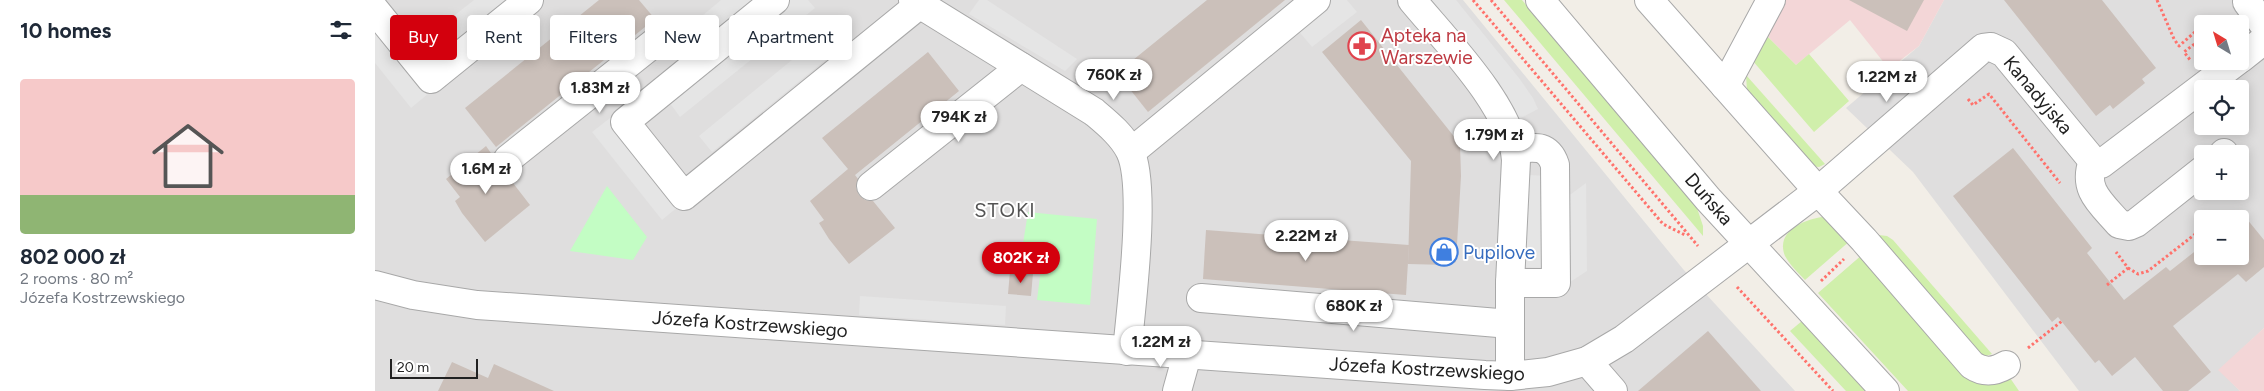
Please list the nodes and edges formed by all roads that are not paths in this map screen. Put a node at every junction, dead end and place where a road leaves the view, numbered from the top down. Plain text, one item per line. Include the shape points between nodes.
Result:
1 (529, 0) edge
2 (775, 0) edge
3 (1316, 0) edge
4 (1412, 0) edge
5 (1540, 0) edge
6 (1649, 0) edge
7 (1771, 0) edge
8 (920, 1) edge
9 (2247, 2) dead end
10 (375, 10) edge
11 (2264, 24) edge
12 (2264, 40) edge
13 (645, 51) edge
14 (2249, 52) edge
15 (1021, 67) junction
16 (2225, 70) edge
17 (1725, 86) junction
18 (599, 88) junction
19 (625, 122) junction
20 (1515, 149) junction
21 (1131, 152) junction
22 (509, 159) dead end
23 (2093, 161) junction
24 (2194, 177) edge
25 (871, 186) dead end
26 (1818, 191) junction
27 (1748, 244) junction
28 (1510, 283) junction
29 (375, 285) edge
30 (1201, 298) dead end
31 (1510, 324) junction
32 (1127, 351) junction
33 (1187, 355) junction
34 (1587, 361) junction
35 (2006, 365) road end
36 (1510, 376) junction
37 (1177, 391) edge
38 (1613, 391) edge
39 (1885, 391) edge

1 - 10 street via 431,78
2 - 19 street
3 - 21 street
4 - 20 street via 1491,98 1507,125
5 - 27 street, Duńska
6 - 17 street
7 - 17 street
8 - 15 street
8 - 19 street via 684,196
9 - 11 street
12 - 14 street
13 - 18 street
15 - 21 street via 1094,112 1117,132
15 - 25 street
16 - 23 street via 2105,163
17 - 26 street
18 - 19 street
18 - 22 street
20 - 28 street
20 - 28 street via 1537,146 1544,148 1553,158 1555,283
21 - 32 street via 1136,174 1137,207
23 - 24 street via 2088,173 2091,189 2123,226 2136,223
23 - 26 street, Kanadyjska via 1998,49 1983,48
26 - 27 street, Kanadyjska
26 - 35 street via 1972,365 1989,371
27 - 34 street, Józefa Kostrzewskiego via 1624,339
27 - 39 street, Duńska
28 - 31 street
29 - 32 street, Józefa Kostrzewskiego via 413,295 477,305
30 - 31 street
31 - 36 street
32 - 33 street, Józefa Kostrzewskiego
33 - 36 street, Józefa Kostrzewskiego
33 - 37 street
34 - 36 street, Józefa Kostrzewskiego via 1548,372
34 - 38 street

